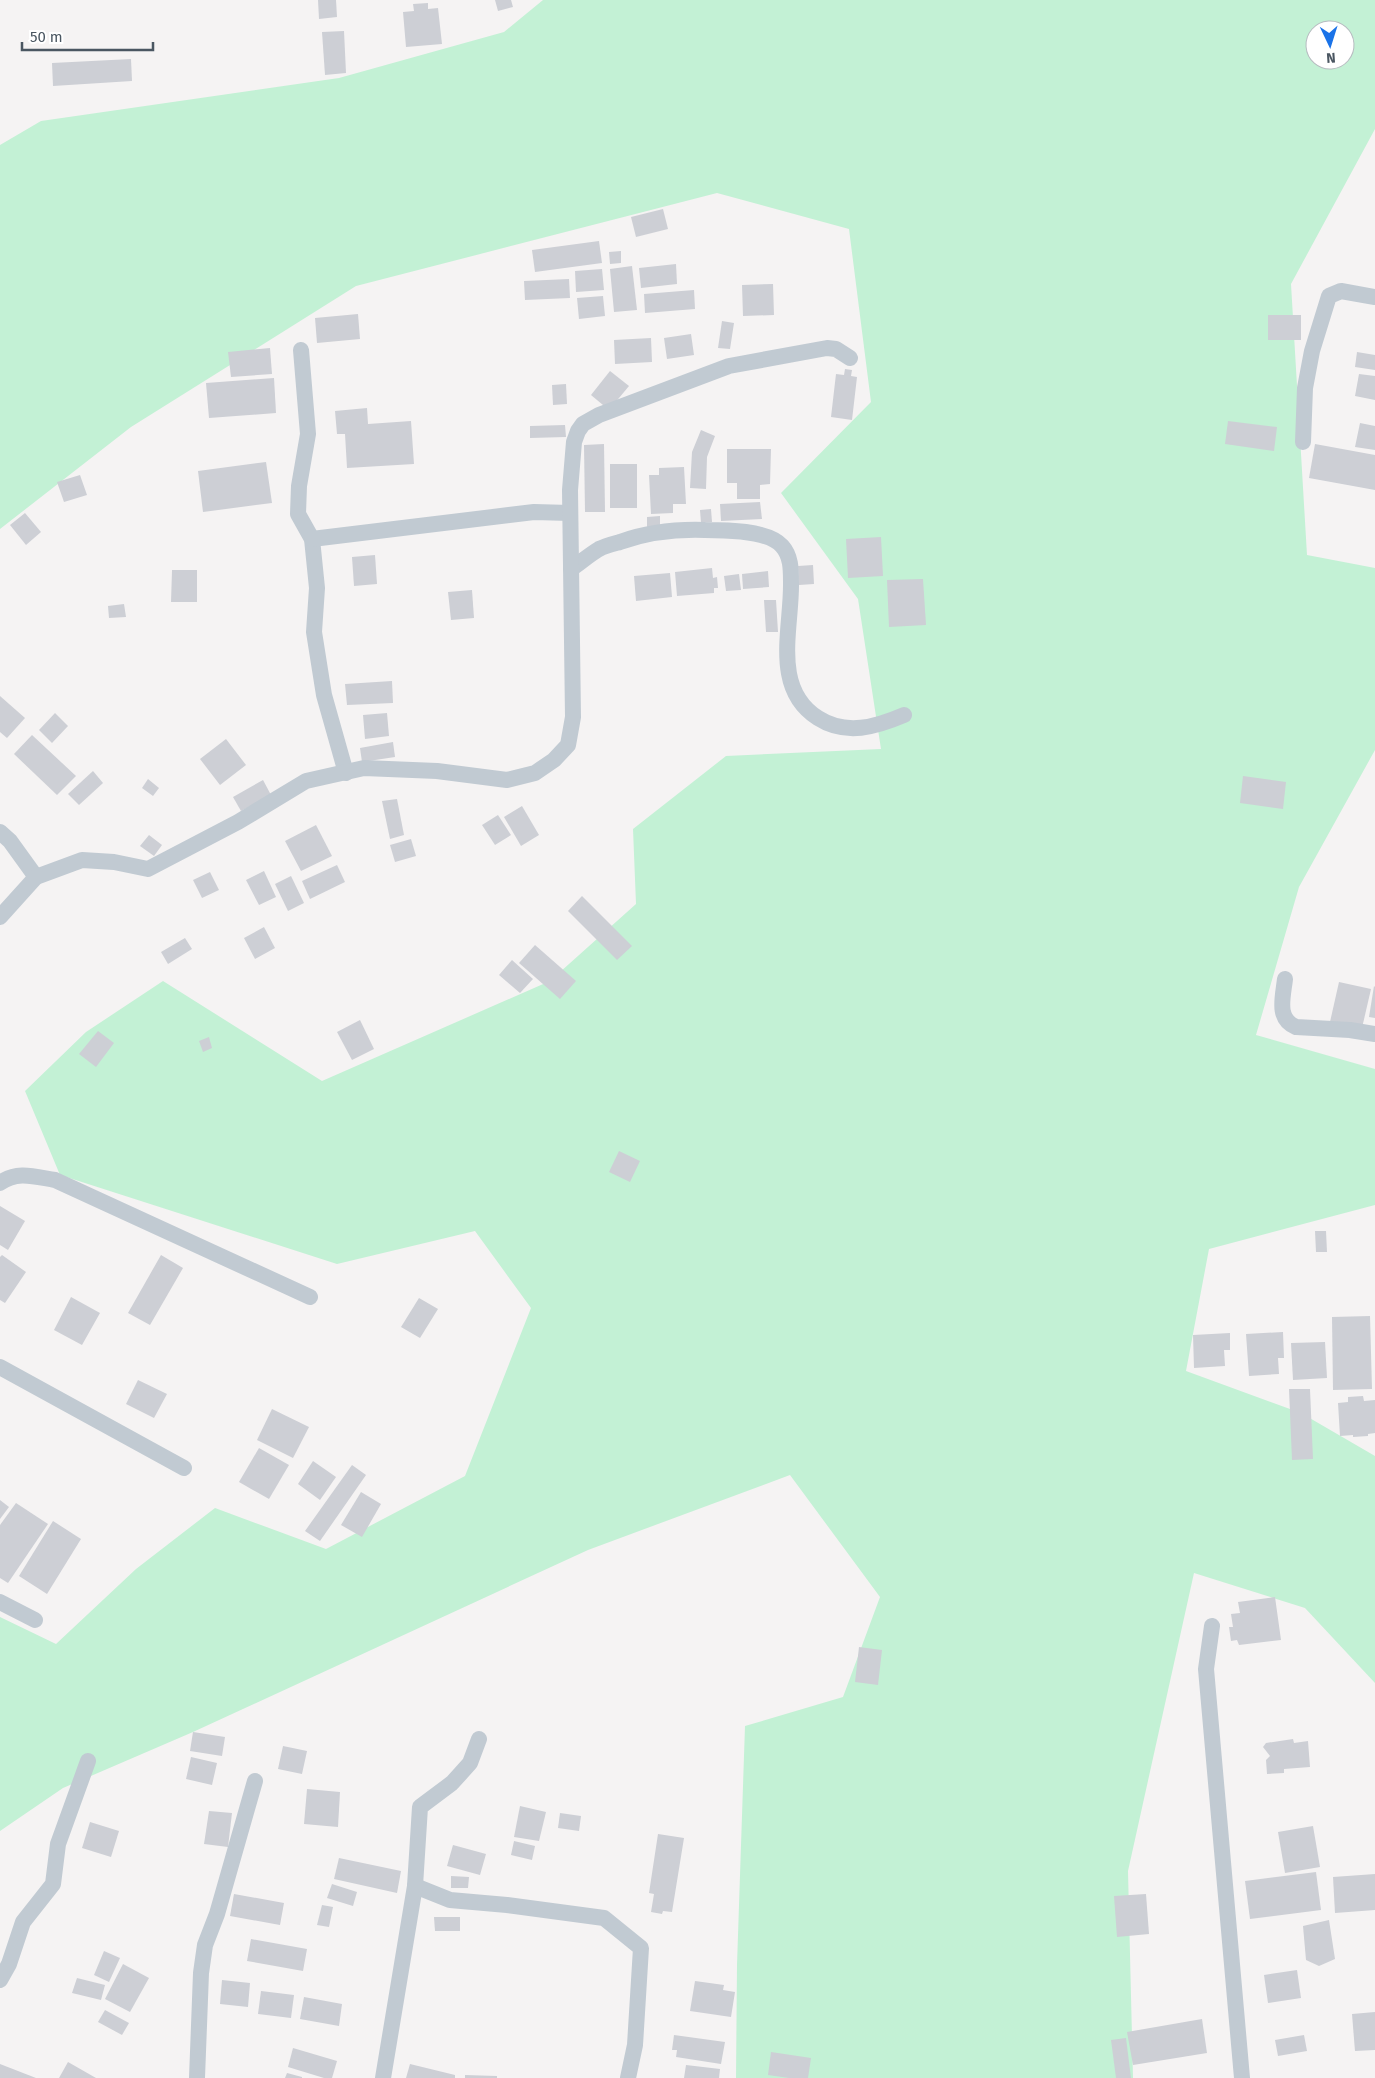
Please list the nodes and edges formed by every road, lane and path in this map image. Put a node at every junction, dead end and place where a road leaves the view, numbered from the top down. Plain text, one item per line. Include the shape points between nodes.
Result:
1 (1375, 297) edge
2 (301, 350) dead end
3 (850, 358) dead end
4 (1303, 442) dead end
5 (570, 513) junction
6 (312, 538) junction
7 (571, 570) junction
8 (904, 715) dead end
9 (346, 772) junction
10 (0, 832) edge
11 (36, 877) junction
12 (0, 917) edge
13 (1285, 979) dead end
14 (1375, 1034) edge
15 (0, 1183) edge
16 (310, 1297) dead end
17 (0, 1367) edge
18 (184, 1468) dead end
19 (0, 1602) edge
20 (35, 1620) dead end
21 (1212, 1626) dead end
22 (479, 1739) dead end
23 (88, 1761) dead end
24 (255, 1782) dead end
25 (415, 1886) junction
26 (0, 1980) edge
27 (197, 2078) edge
28 (382, 2078) edge
29 (628, 2078) edge
30 (1242, 2078) edge

1 - 4 street via 1341,291 1329,296 1312,351 1305,388
2 - 6 street via 308,434 298,514
3 - 5 street via 836,349 827,348 729,366 599,415 583,424 574,442
5 - 6 street via 534,512
5 - 7 street
6 - 9 street via 318,588 314,632 324,695
7 - 8 street via 600,549 641,535 680,529 742,531 777,541 791,566 788,666 796,698 816,717 840,728 868,727
7 - 9 street via 573,718 568,745 554,760 534,773 507,780 437,771 364,768
9 - 11 street via 306,781 238,822 148,869 82,860
10 - 11 street
11 - 12 street
13 - 14 street via 1282,1003 1288,1024
15 - 16 street via 7,1177 20,1174 55,1180
17 - 18 street
19 - 20 street
21 - 30 street via 1206,1669
22 - 25 street via 470,1763 452,1783 420,1807
23 - 26 street via 58,1844 53,1884 23,1922
24 - 27 street via 205,1946 200,1972
25 - 28 street
25 - 29 street via 450,1900 604,1918 641,1948 635,2045

